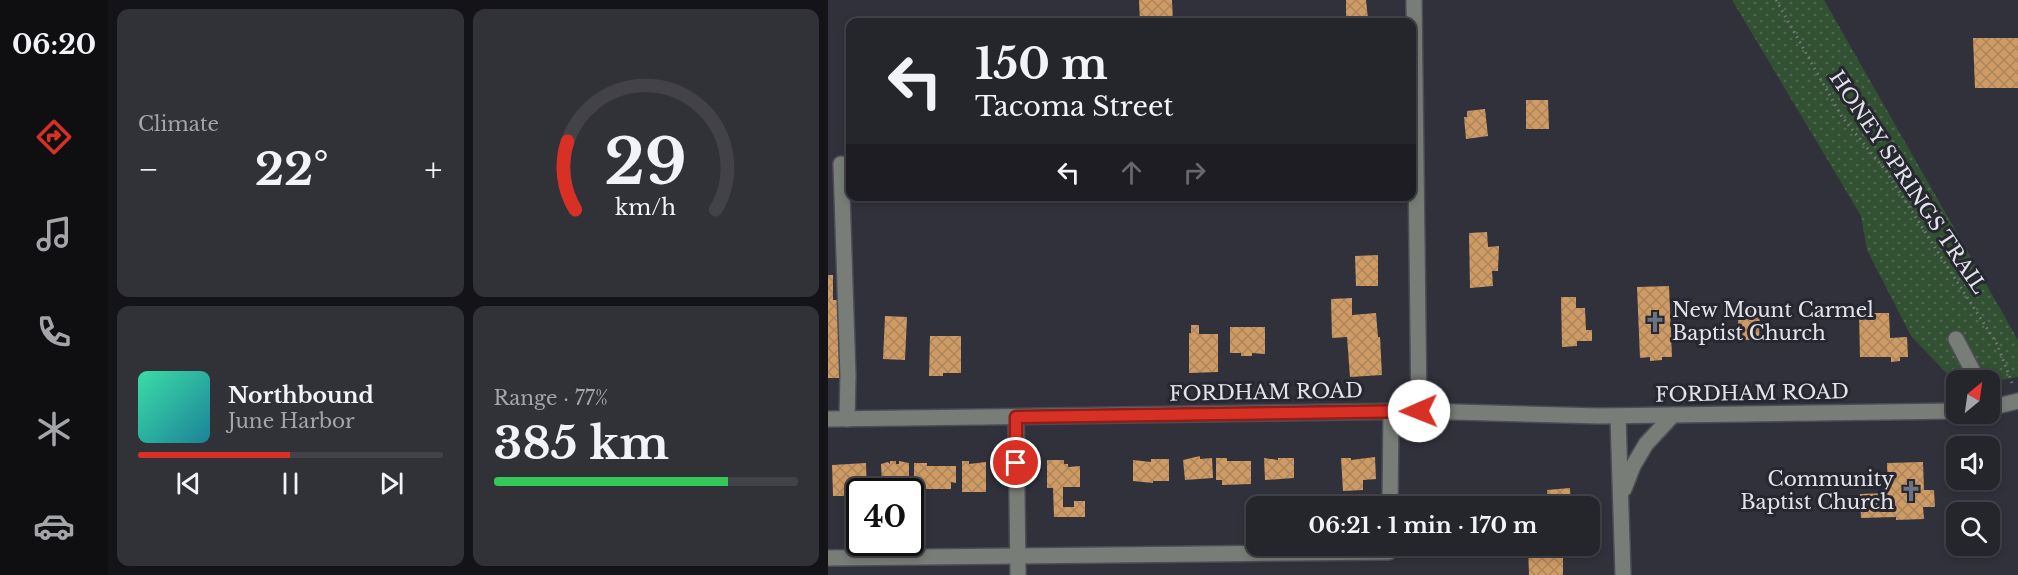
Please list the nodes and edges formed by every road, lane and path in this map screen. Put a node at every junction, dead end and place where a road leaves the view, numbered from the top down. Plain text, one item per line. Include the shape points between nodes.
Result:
1 (1413, 0) edge
2 (1776, 0) edge
3 (1413, 18) edge
4 (841, 164) dead end
5 (1416, 201) edge
6 (1956, 339) dead end
7 (1972, 370) edge
8 (2012, 383) dead end
9 (2018, 401) edge
10 (2000, 404) edge
11 (1419, 411) junction
12 (1946, 411) edge
13 (1391, 412) junction
14 (1673, 415) junction
15 (1618, 416) junction
16 (1016, 417) junction
17 (828, 419) edge
18 (847, 419) junction
19 (1390, 496) edge
20 (1621, 497) junction
21 (1246, 553) edge
22 (1018, 555) junction
23 (828, 558) edge
24 (1018, 575) edge
25 (1623, 575) edge

1 - 3 street
2 - 8 path, HONEY SPRINGS TRAIL via 1842,117 1886,171 1997,344
4 - 18 street
5 - 11 street
6 - 7 street
9 - 10 street
11 - 13 street, FORDHAM ROAD
11 - 15 street, FORDHAM ROAD
12 - 14 street, FORDHAM ROAD
13 - 16 street, FORDHAM ROAD
13 - 19 street
14 - 15 street, FORDHAM ROAD
14 - 20 street via 1646,444
15 - 20 street
16 - 18 street, FORDHAM ROAD
16 - 22 street
17 - 18 street, FORDHAM ROAD
20 - 25 street
21 - 22 street
22 - 23 street
22 - 24 street

